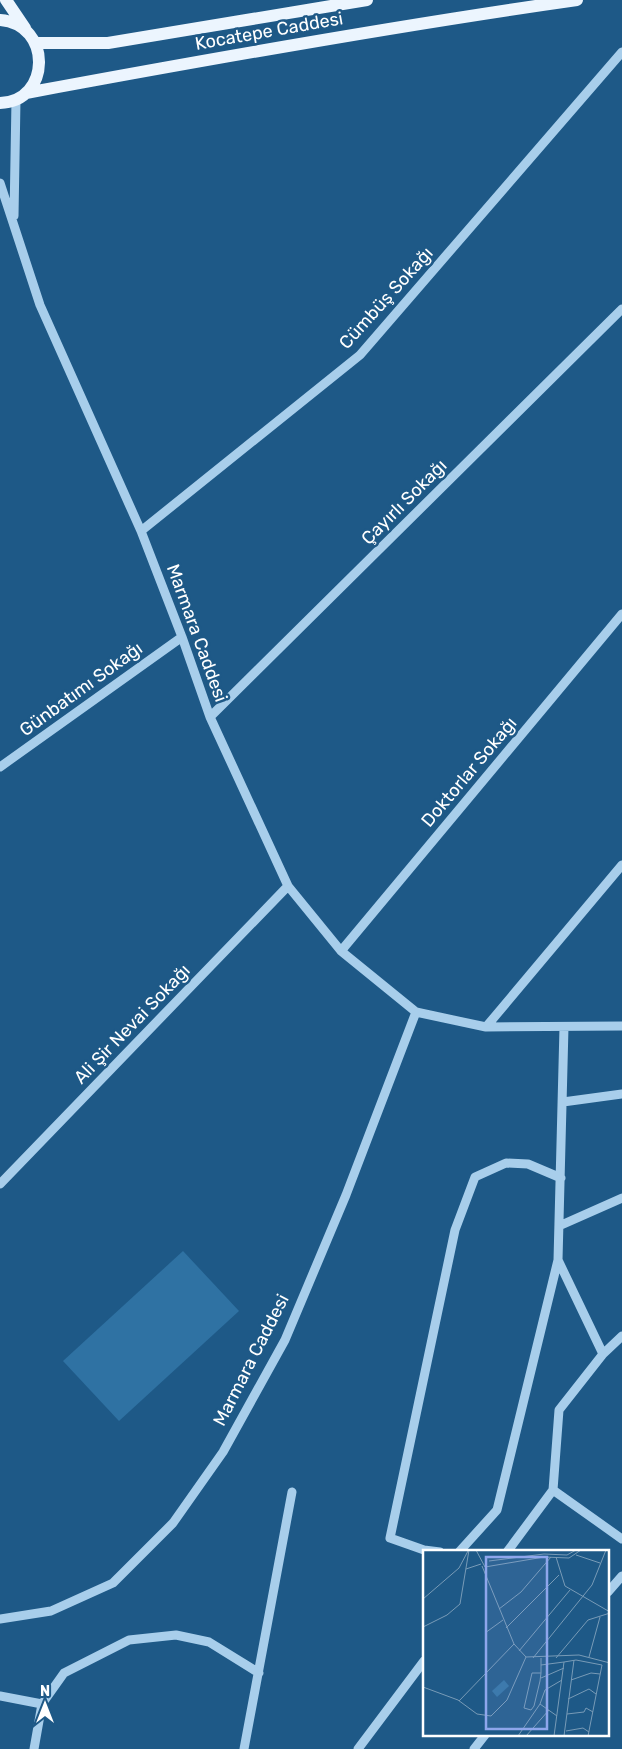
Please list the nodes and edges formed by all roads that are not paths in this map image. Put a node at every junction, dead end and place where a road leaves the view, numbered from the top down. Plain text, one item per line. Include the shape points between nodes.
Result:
1 (6, 0) edge
2 (367, 0) edge
3 (577, 0) edge
4 (0, 20) edge
5 (28, 32) junction
6 (36, 43) junction
7 (622, 52) edge
8 (21, 96) junction
9 (0, 104) edge
10 (0, 183) edge
11 (13, 221) junction
12 (622, 309) edge
13 (141, 531) junction
14 (622, 614) edge
15 (182, 637) junction
16 (210, 717) junction
17 (0, 767) edge
18 (622, 865) edge
19 (288, 886) junction
20 (341, 951) junction
21 (416, 1012) junction
22 (622, 1026) edge
23 (486, 1027) junction
24 (564, 1027) junction
25 (622, 1094) edge
26 (562, 1102) junction
27 (561, 1178) junction
28 (0, 1184) edge
29 (622, 1198) edge
30 (559, 1226) junction
31 (558, 1260) junction
32 (622, 1336) edge
33 (603, 1354) junction
34 (553, 1490) junction
35 (292, 1492) dead end
36 (622, 1539) edge
37 (424, 1550) edge
38 (462, 1550) edge
39 (508, 1550) edge
40 (622, 1576) edge
41 (610, 1590) edge
42 (0, 1619) edge
43 (423, 1662) edge
44 (259, 1673) junction
45 (0, 1696) edge
46 (42, 1704) junction
47 (484, 1736) edge
48 (34, 1749) edge
49 (244, 1749) edge
50 (358, 1749) edge
51 (474, 1749) edge

1 - 5 main road
2 - 6 main road, Kocatepe Caddesi via 108,43
3 - 8 main road, Kocatepe Caddesi via 437,20 169,66
4 - 5 main road via 16,24
5 - 6 main road
6 - 8 main road via 39,69 35,82
7 - 13 street, Cümbüş Sokağı via 360,355
8 - 9 main road, Kocatepe Caddesi
8 - 11 street, Marmara Caddesi
10 - 11 street, Marmara Caddesi
11 - 13 street, Marmara Caddesi via 40,305
12 - 16 street, Çayırlı Sokağı
13 - 15 street, Marmara Caddesi
14 - 20 street, Doktorlar Sokağı
15 - 16 street, Marmara Caddesi
15 - 17 street, Günbatımı Sokağı
16 - 19 street, Marmara Caddesi
18 - 23 street
19 - 20 street, Marmara Caddesi
19 - 28 street, Ali Şir Nevai Sokağı
20 - 21 street, Marmara Caddesi
21 - 23 street, Marmara Caddesi
21 - 42 street, Marmara Caddesi via 346,1195 285,1340 223,1452 173,1522 113,1583 51,1611
22 - 24 street, Marmara Caddesi
23 - 24 street, Marmara Caddesi
24 - 26 street
25 - 26 street
26 - 27 street
27 - 30 street
27 - 37 street via 528,1164 506,1163 475,1177 455,1230 390,1538
29 - 30 street
30 - 31 street
31 - 33 street
31 - 38 street via 496,1510
32 - 33 street
33 - 34 street via 559,1410
34 - 36 street
34 - 39 street
35 - 44 street
40 - 41 street
43 - 50 street
44 - 46 street via 209,1642 176,1635 130,1640 64,1673
44 - 49 street
45 - 46 street
46 - 48 street
47 - 51 street

